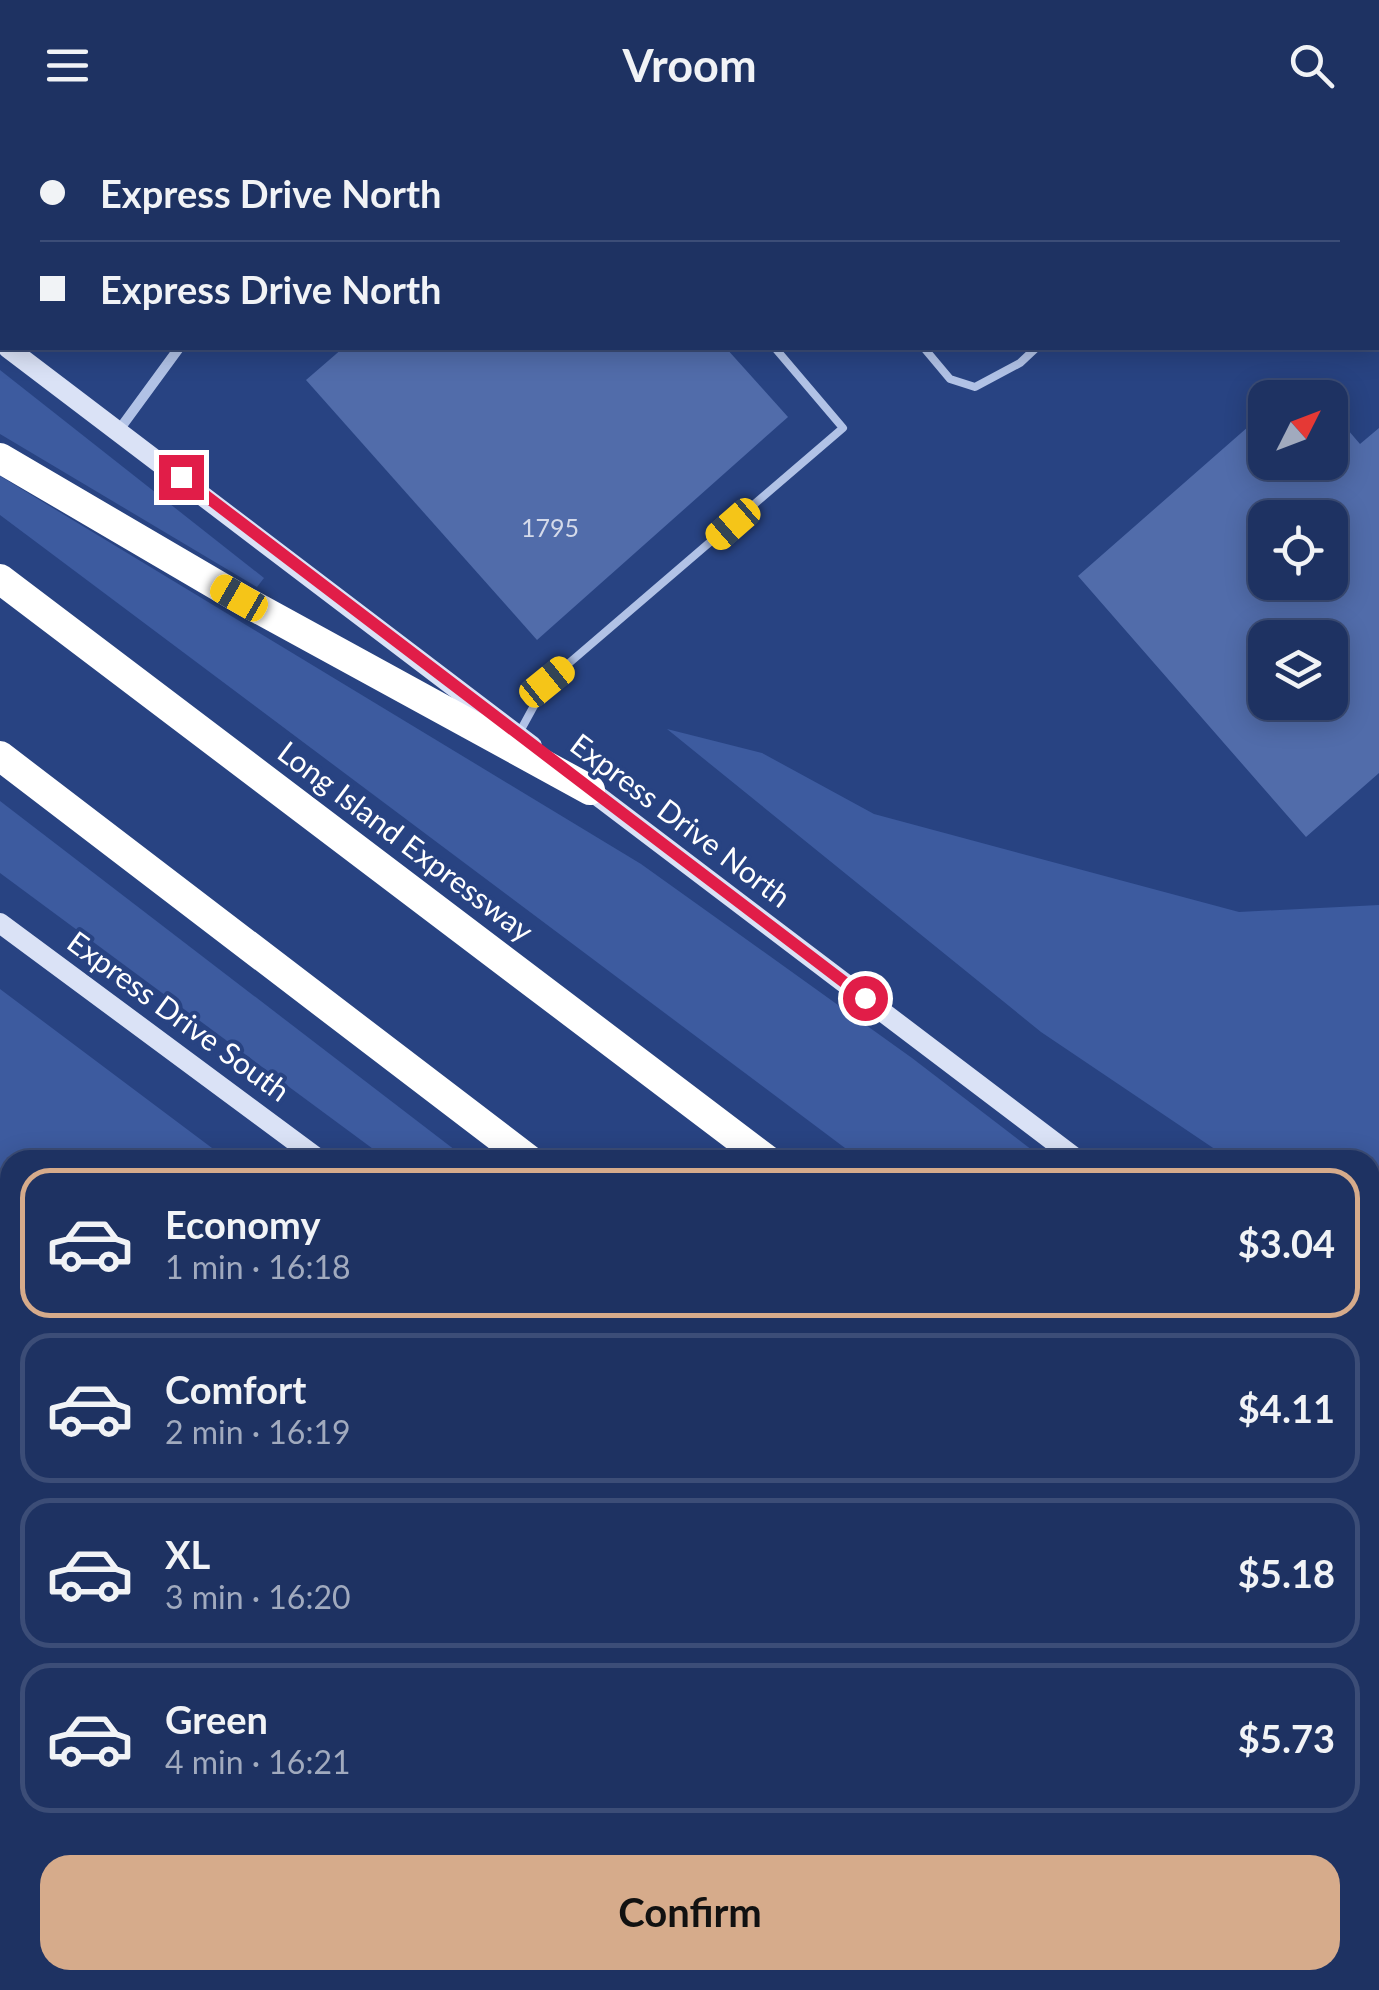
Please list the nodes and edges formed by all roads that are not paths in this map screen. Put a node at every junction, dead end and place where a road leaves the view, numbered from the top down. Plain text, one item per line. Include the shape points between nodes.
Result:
1 (11, 350) edge
2 (178, 350) edge
3 (777, 350) edge
4 (926, 350) edge
5 (1034, 350) edge
6 (119, 430) junction
7 (0, 458) edge
8 (0, 579) edge
9 (518, 735) junction
10 (0, 756) edge
11 (590, 790) junction
12 (0, 923) edge
13 (306, 1150) edge
14 (516, 1150) edge
15 (755, 1150) edge
16 (1065, 1150) edge

1 - 6 main road, Express Drive North
2 - 6 street
3 - 9 lane via 843,428 547,682
4 - 5 lane via 950,379 975,386
6 - 9 main road, Express Drive North
7 - 11 highway
8 - 15 highway, Long Island Expressway
9 - 11 main road, Express Drive North
10 - 14 highway
11 - 16 main road, Express Drive North
12 - 13 main road, Express Drive South

